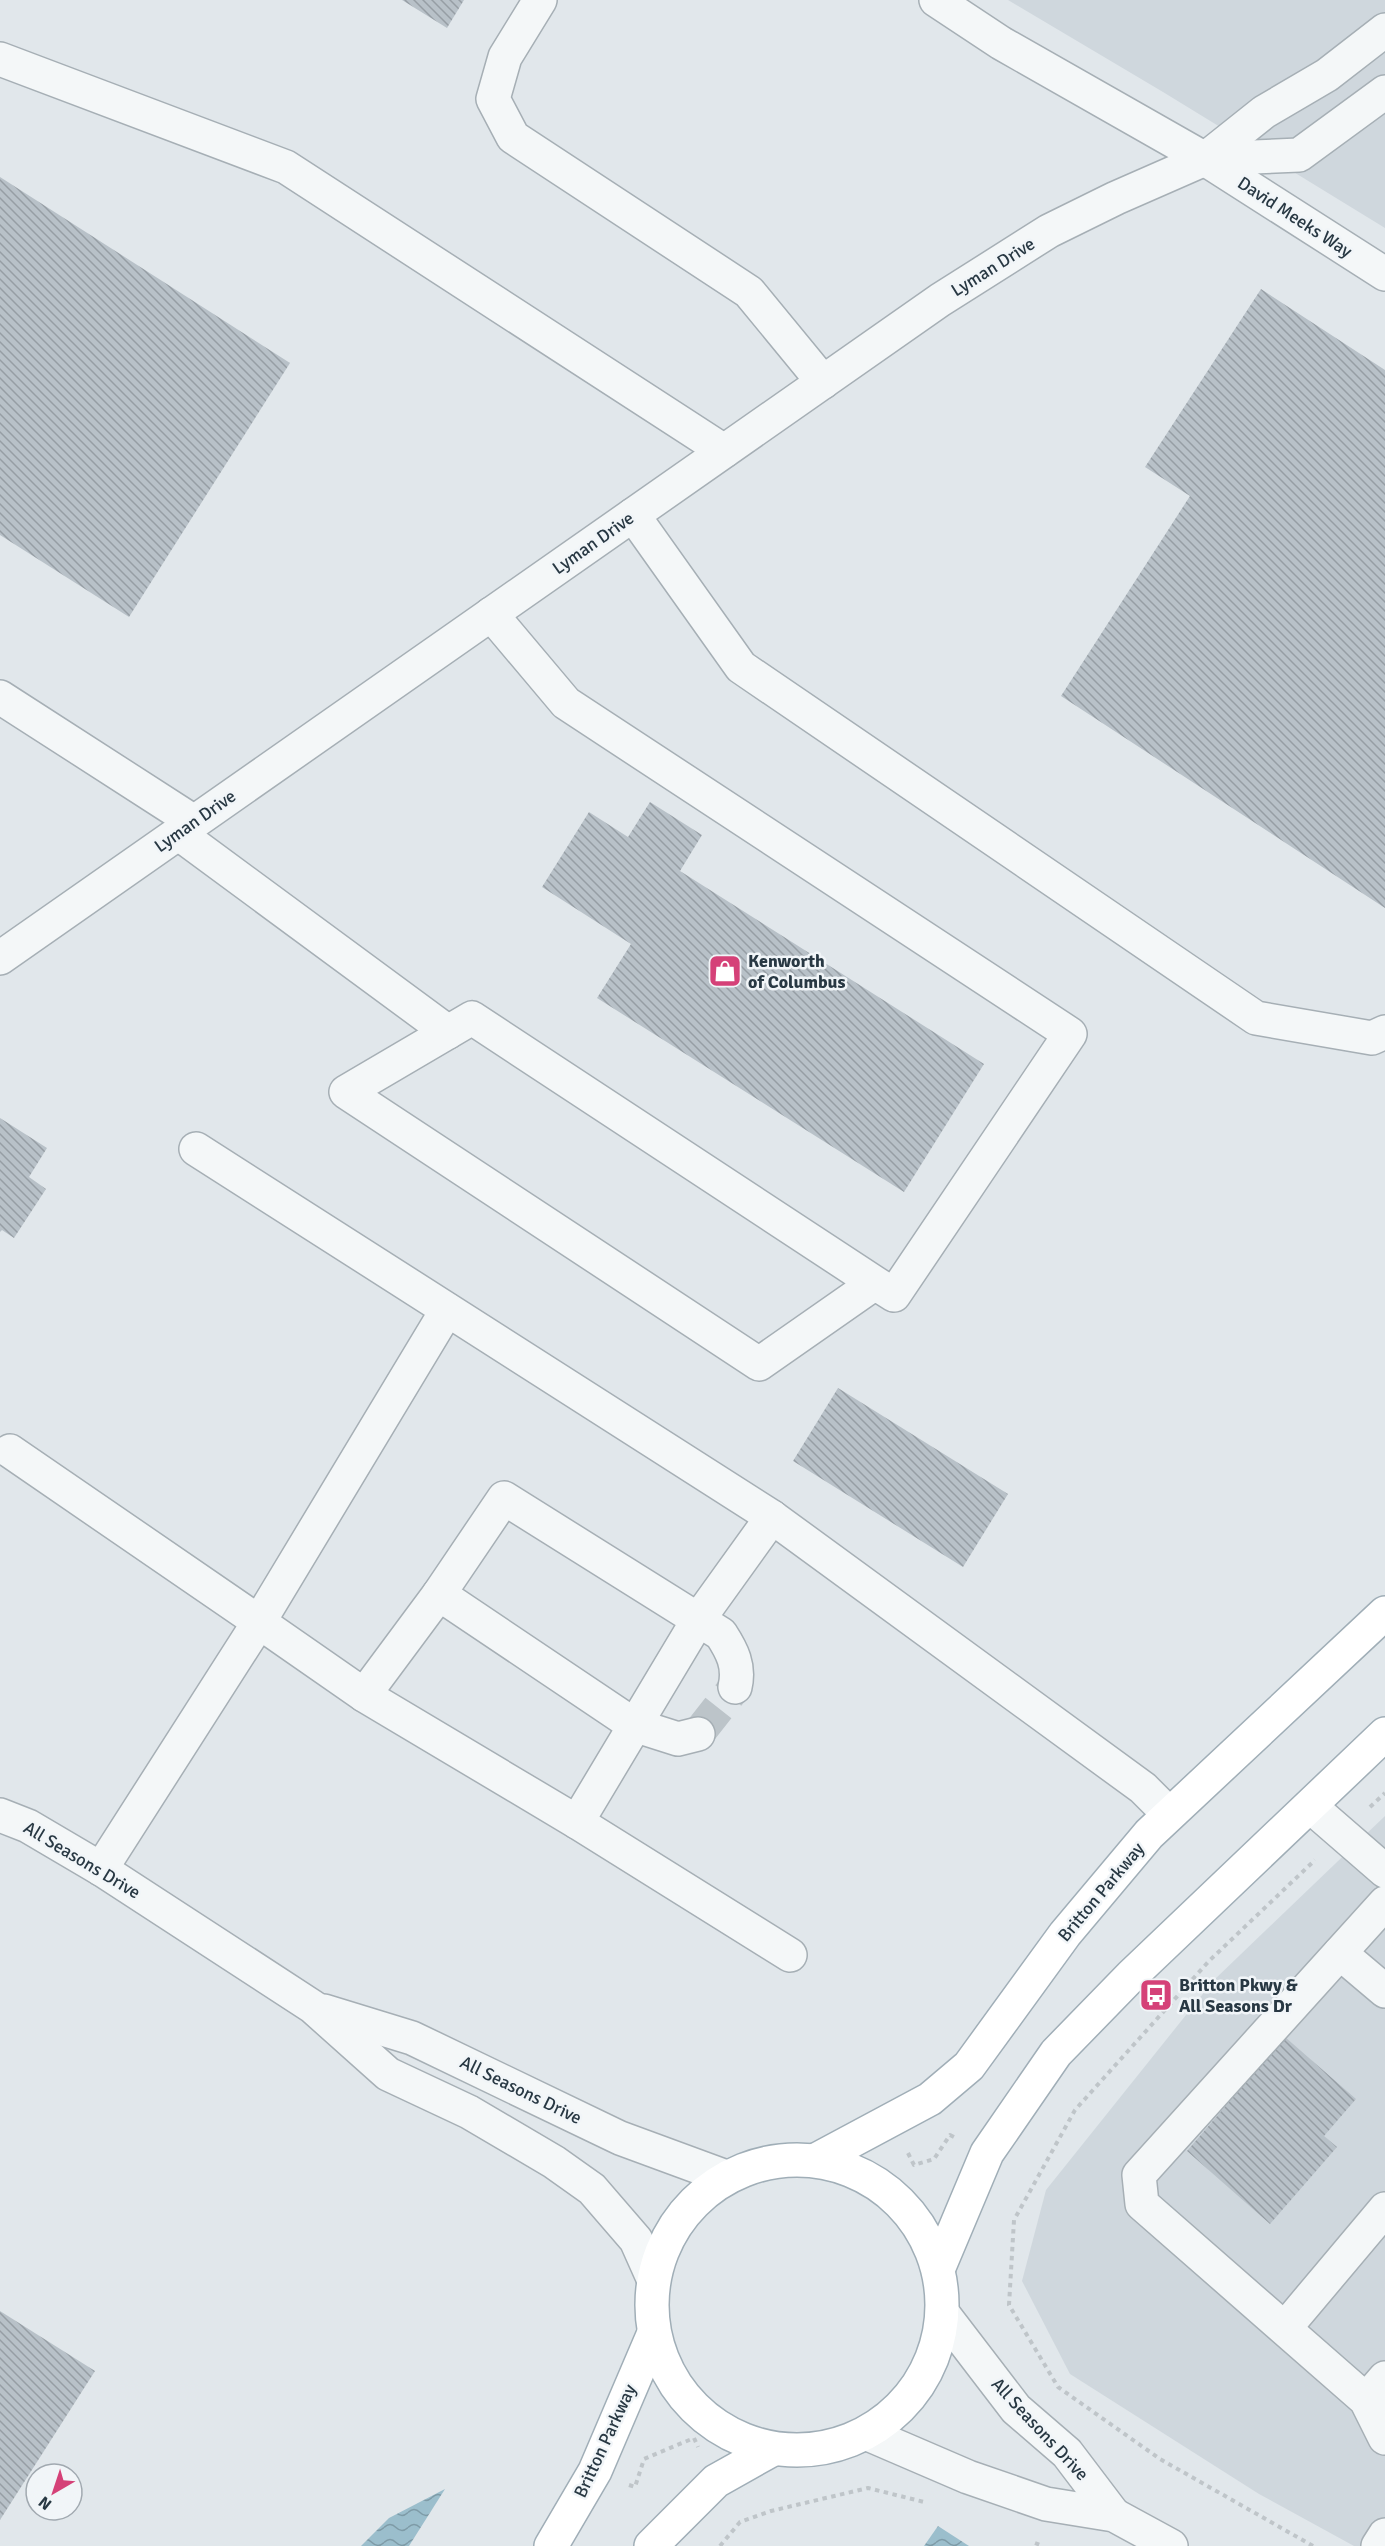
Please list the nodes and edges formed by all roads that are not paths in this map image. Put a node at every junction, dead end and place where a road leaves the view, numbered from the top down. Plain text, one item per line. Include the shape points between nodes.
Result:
1 (540, 0) edge
2 (936, 0) edge
3 (1385, 30) edge
4 (0, 59) edge
5 (1385, 92) edge
6 (1205, 159) junction
7 (1385, 274) edge
8 (823, 382) junction
9 (724, 451) junction
10 (633, 515) junction
11 (491, 614) junction
12 (0, 696) edge
13 (186, 827) junction
14 (3, 953) edge
15 (448, 1032) junction
16 (1385, 1032) edge
17 (196, 1149) dead end
18 (875, 1282) junction
19 (447, 1310) junction
20 (10, 1451) dead end
21 (772, 1516) junction
22 (439, 1594) junction
23 (1385, 1612) edge
24 (698, 1620) junction
25 (259, 1622) junction
26 (735, 1687) tunnel mouth
27 (364, 1695) junction
28 (634, 1725) junction
29 (698, 1734) dead end
30 (1385, 1734) edge
31 (1310, 1806) junction
32 (1169, 1814) junction
33 (0, 1815) edge
34 (577, 1822) junction
35 (101, 1869) junction
36 (1385, 1871) edge
37 (1385, 1903) edge
38 (1340, 1953) junction
39 (790, 1955) dead end
40 (1385, 1991) edge
41 (313, 2007) junction
42 (816, 2160) junction
43 (726, 2177) junction
44 (1385, 2209) edge
45 (939, 2266) junction
46 (653, 2278) junction
47 (944, 2315) junction
48 (1285, 2328) junction
49 (654, 2333) junction
50 (1376, 2389) edge
51 (868, 2434) junction
52 (1385, 2438) edge
53 (773, 2449) junction
54 (1114, 2515) junction
55 (1385, 2535) edge
56 (551, 2546) edge
57 (651, 2546) edge
58 (1171, 2546) edge
59 (1378, 2546) edge

1 - 8 street via 505,57 493,99 513,137 749,292
2 - 6 street, David Meeks Way via 1001,43
3 - 6 street, Lyman Drive via 1327,75 1264,112
4 - 9 street via 286,167
5 - 6 street, Lyman Drive via 1299,155
6 - 7 street, David Meeks Way
6 - 8 street, Lyman Drive via 1049,231 940,300
8 - 9 street, Lyman Drive
9 - 10 street, Lyman Drive
10 - 11 street, Lyman Drive
10 - 16 street via 741,667 1256,1018 1372,1038
11 - 13 street, Lyman Drive
11 - 18 street via 566,703 1070,1034 894,1295
12 - 13 street
13 - 14 street, Lyman Drive
13 - 15 street
15 - 18 street via 472,1018
15 - 18 street via 346,1092 759,1364
17 - 19 street
19 - 21 street
19 - 25 street
20 - 25 street
21 - 24 street
21 - 32 street via 1143,1788
22 - 24 street via 504,1498
22 - 27 street
22 - 28 street
23 - 32 main road, Britton Parkway
24 - 26 street via 721,1634 732,1652 738,1674
24 - 28 street
25 - 27 street
25 - 35 street
27 - 34 street
28 - 29 street via 678,1739
28 - 34 street
30 - 31 main road
31 - 36 street
31 - 45 main road via 1056,2053 987,2153
32 - 42 main road, Britton Parkway via 1065,1934 969,2066 930,2099
33 - 35 street, All Seasons Drive via 28,1826
34 - 39 street
35 - 41 street, All Seasons Drive
37 - 38 street
38 - 40 street
38 - 48 street via 1138,2175 1142,2204
41 - 43 street, All Seasons Drive via 412,2037 620,2138
41 - 46 street, All Seasons Drive via 388,2074 468,2112 592,2189 636,2240
42 - 43 main road via 770,2161
42 - 45 main road via 857,2172 893,2195 922,2227
43 - 46 main road via 692,2203 667,2237
44 - 48 street
45 - 47 main road
46 - 49 main road
47 - 51 main road via 933,2362 907,2404
47 - 54 street, All Seasons Drive via 1016,2409 1067,2453
48 - 50 street
49 - 53 main road via 671,2377 709,2422 739,2439
49 - 56 main road, Britton Parkway via 595,2471
50 - 52 street
51 - 53 main road via 822,2449
51 - 54 street, All Seasons Drive via 968,2477 1046,2504
53 - 57 main road via 716,2481
54 - 58 street, All Seasons Drive
55 - 59 street

